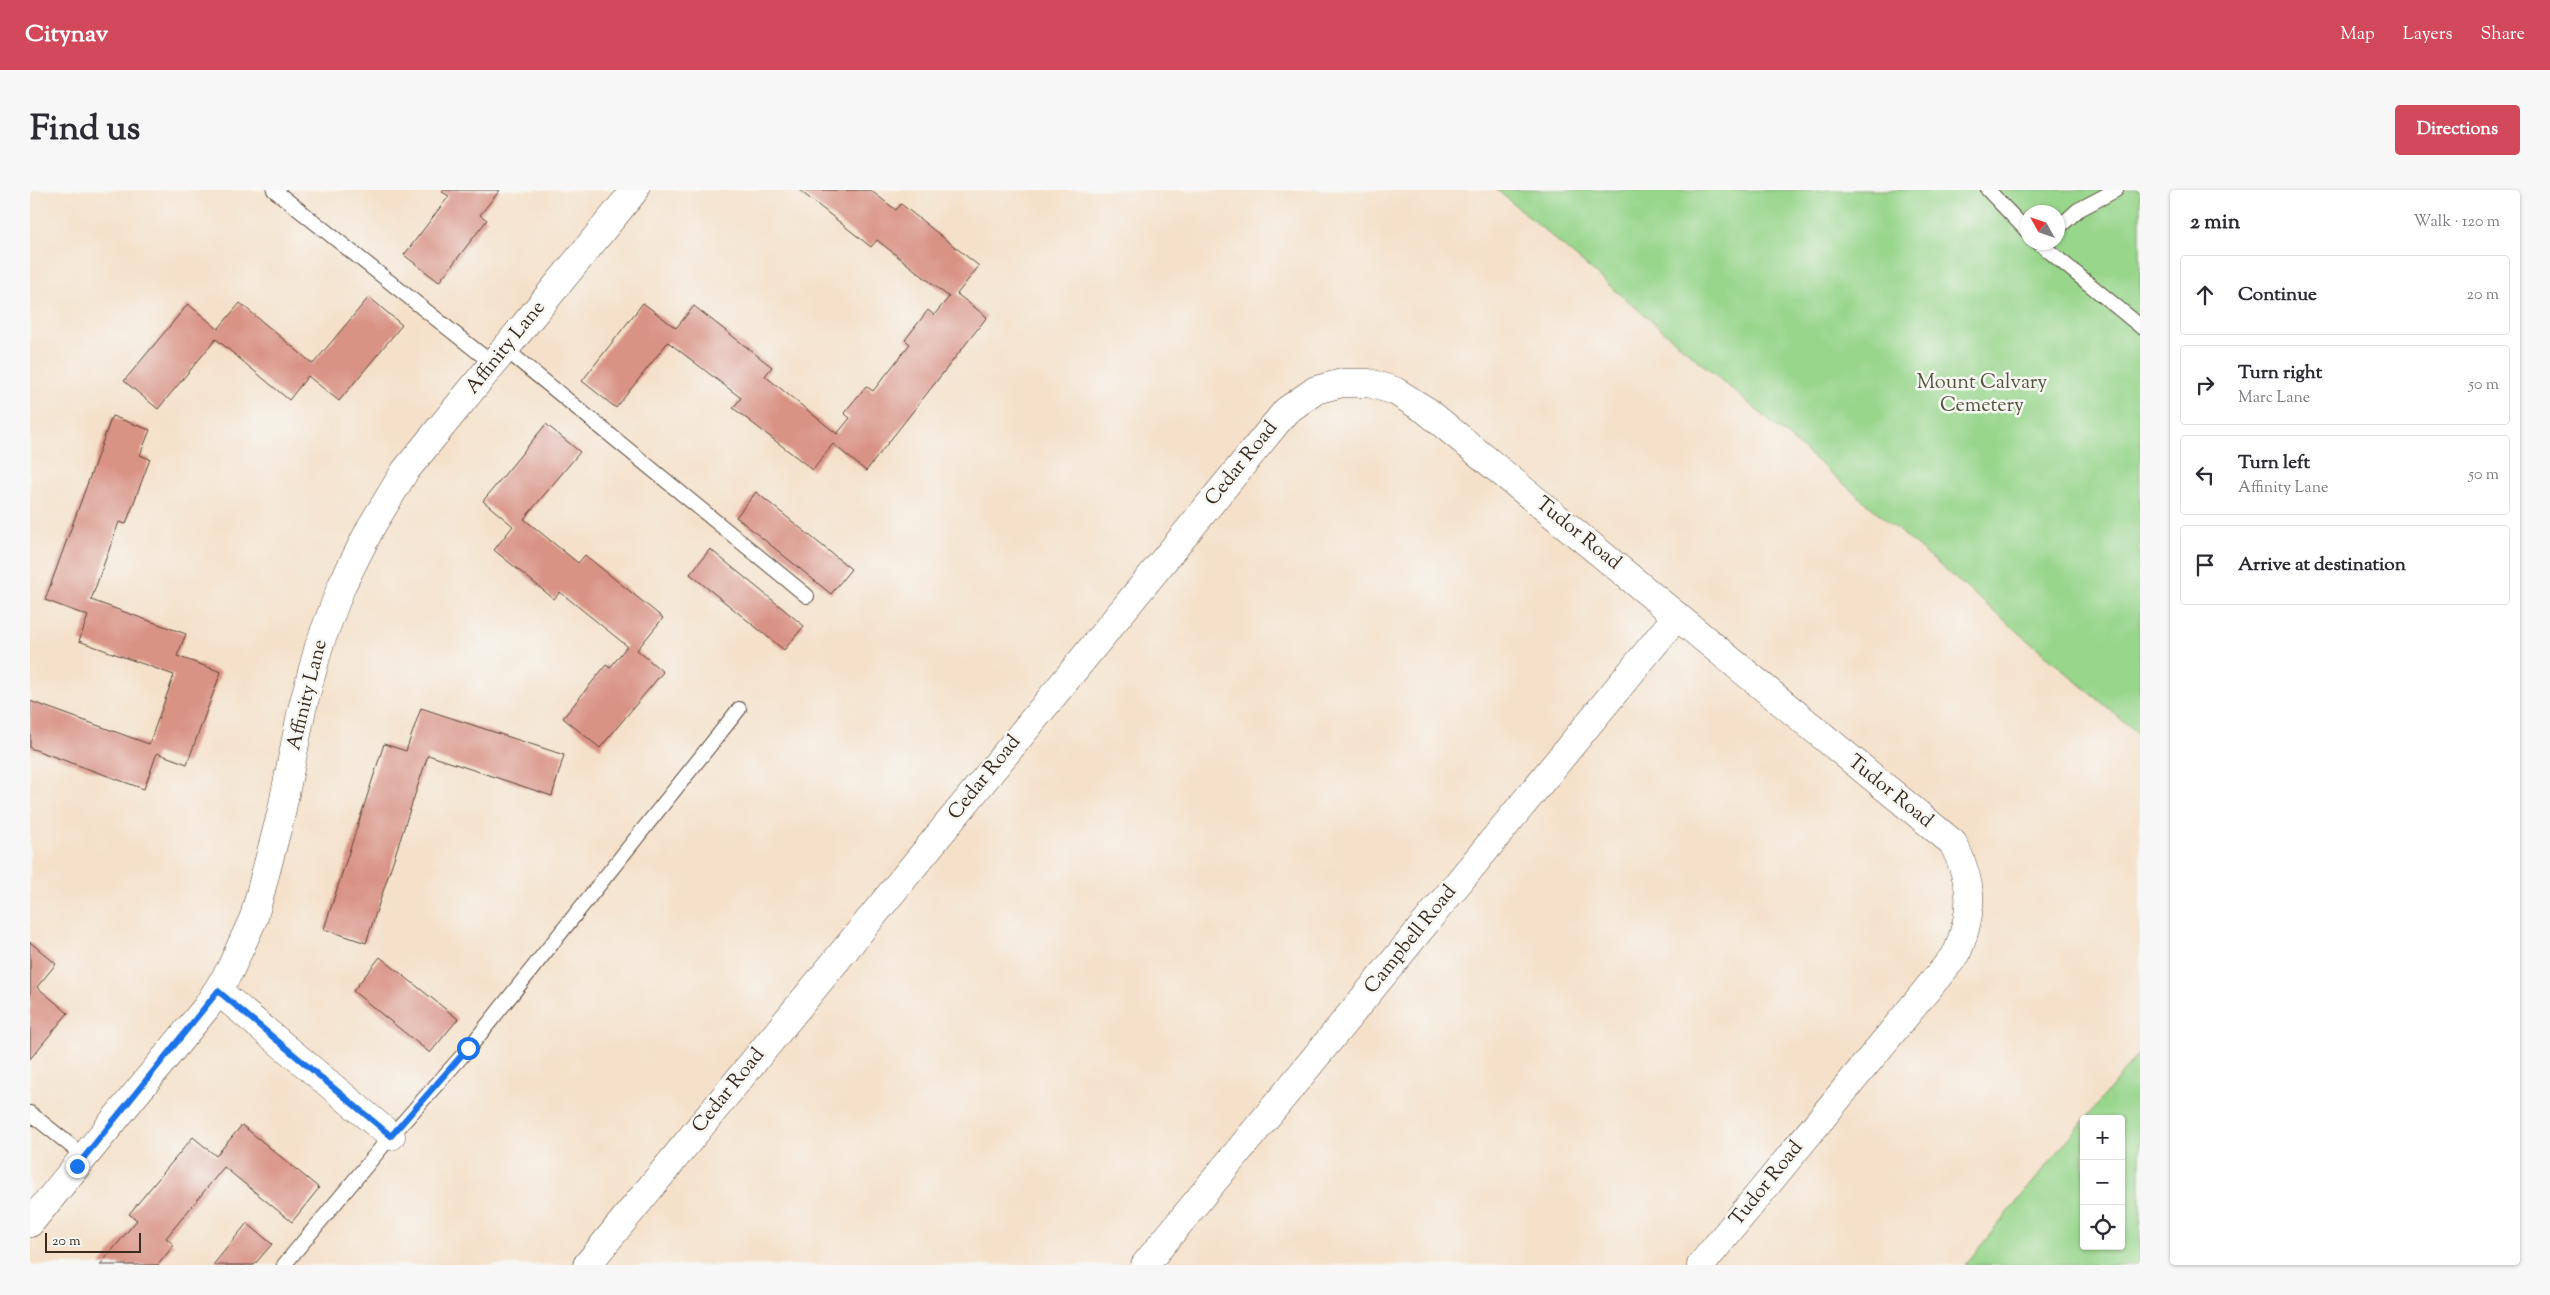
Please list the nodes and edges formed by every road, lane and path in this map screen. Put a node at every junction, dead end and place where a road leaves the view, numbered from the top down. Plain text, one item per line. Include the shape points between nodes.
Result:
1 (274, 190) edge
2 (635, 190) edge
3 (1988, 190) edge
4 (2116, 190) edge
5 (2065, 222) edge
6 (2020, 224) edge
7 (2048, 250) edge
8 (2140, 326) edge
9 (499, 357) junction
10 (1427, 411) joint
11 (807, 596) dead end
12 (1676, 616) junction
13 (739, 709) dead end
14 (218, 991) junction
15 (30, 1113) edge
16 (391, 1136) junction
17 (85, 1157) junction
18 (30, 1223) edge
19 (1158, 1260) edge
20 (284, 1265) edge
21 (587, 1265) edge
22 (1701, 1265) edge

1 - 9 lane
2 - 9 street, Affinity Lane
3 - 6 lane
4 - 5 lane via 2078,210
7 - 8 lane
9 - 11 lane
9 - 14 street, Affinity Lane via 406,471 371,526 342,585 319,646 302,709 254,917
10 - 12 street, Tudor Road
10 - 21 street, Cedar Road via 1395,391 1368,383 1342,383 1316,390 1286,411
12 - 19 street, Campbell Road
12 - 22 street, Tudor Road via 1953,843 1965,869 1970,898 1967,926 1957,954
13 - 16 lane via 468,1048
14 - 16 street
14 - 17 street, Affinity Lane
15 - 17 lane
16 - 20 lane
17 - 18 street, Affinity Lane

